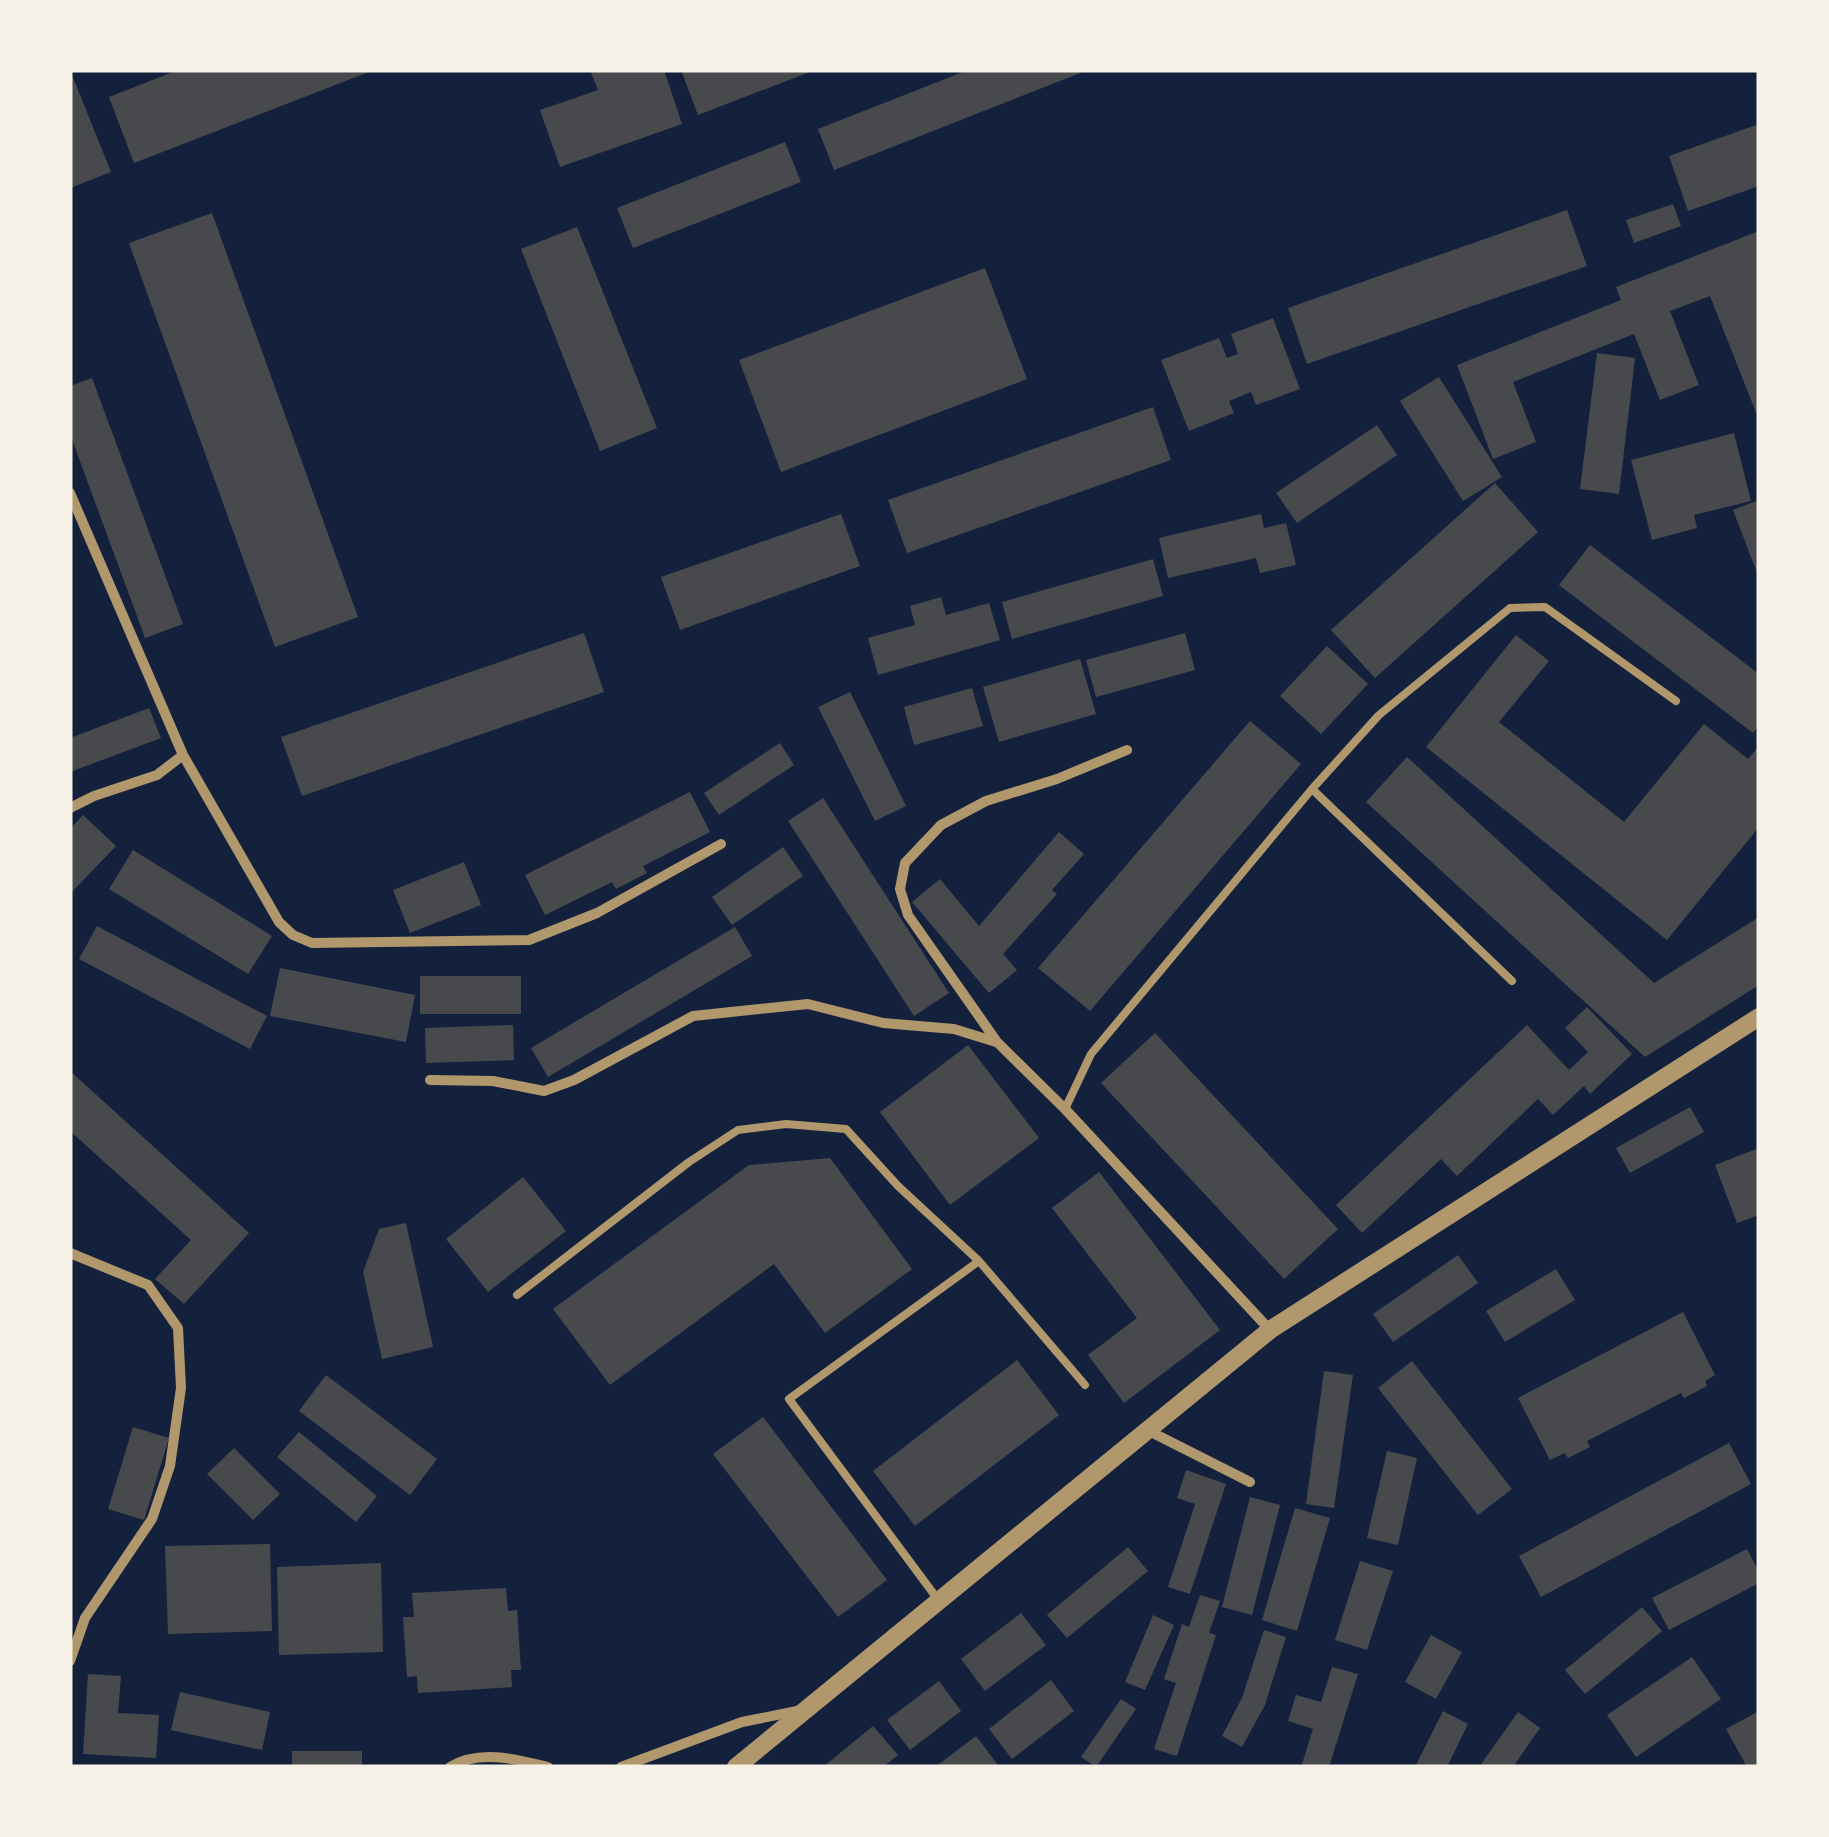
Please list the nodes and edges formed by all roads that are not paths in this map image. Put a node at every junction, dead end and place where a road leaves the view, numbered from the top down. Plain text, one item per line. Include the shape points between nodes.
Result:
1 (70, 492) edge
2 (1676, 702) dead end
3 (1127, 750) dead end
4 (183, 755) junction
5 (1312, 790) junction
6 (70, 808) edge
7 (721, 844) dead end
8 (1512, 981) dead end
9 (1759, 1017) edge
10 (997, 1042) junction
11 (430, 1080) dead end
12 (1066, 1109) junction
13 (70, 1253) edge
14 (979, 1262) junction
15 (517, 1295) dead end
16 (1270, 1330) junction
17 (1085, 1386) dead end
18 (1147, 1430) junction
19 (1250, 1482) dead end
20 (939, 1601) junction
21 (70, 1660) edge
22 (808, 1708) junction
23 (450, 1767) edge
24 (548, 1767) edge
25 (621, 1767) edge
26 (736, 1767) edge

1 - 4 street
2 - 5 lane via 1545,607 1510,608 1378,715
3 - 10 street via 941,824 905,864 900,889 908,915
4 - 6 street via 157,775
4 - 7 street via 279,922 312,943 529,940 597,913
5 - 8 lane
5 - 12 lane via 1091,1054
9 - 16 street
10 - 11 street via 808,1004 693,1016 544,1091 493,1081
10 - 12 street
12 - 16 street
13 - 21 street via 148,1285 178,1328 181,1388 170,1466 152,1519 86,1618
14 - 15 lane via 846,1129 786,1124 738,1130
14 - 17 lane
14 - 20 lane via 789,1399
16 - 18 street
18 - 19 street
18 - 20 street
20 - 22 street
22 - 25 street via 742,1722
22 - 26 street
23 - 24 street via 506,1756

